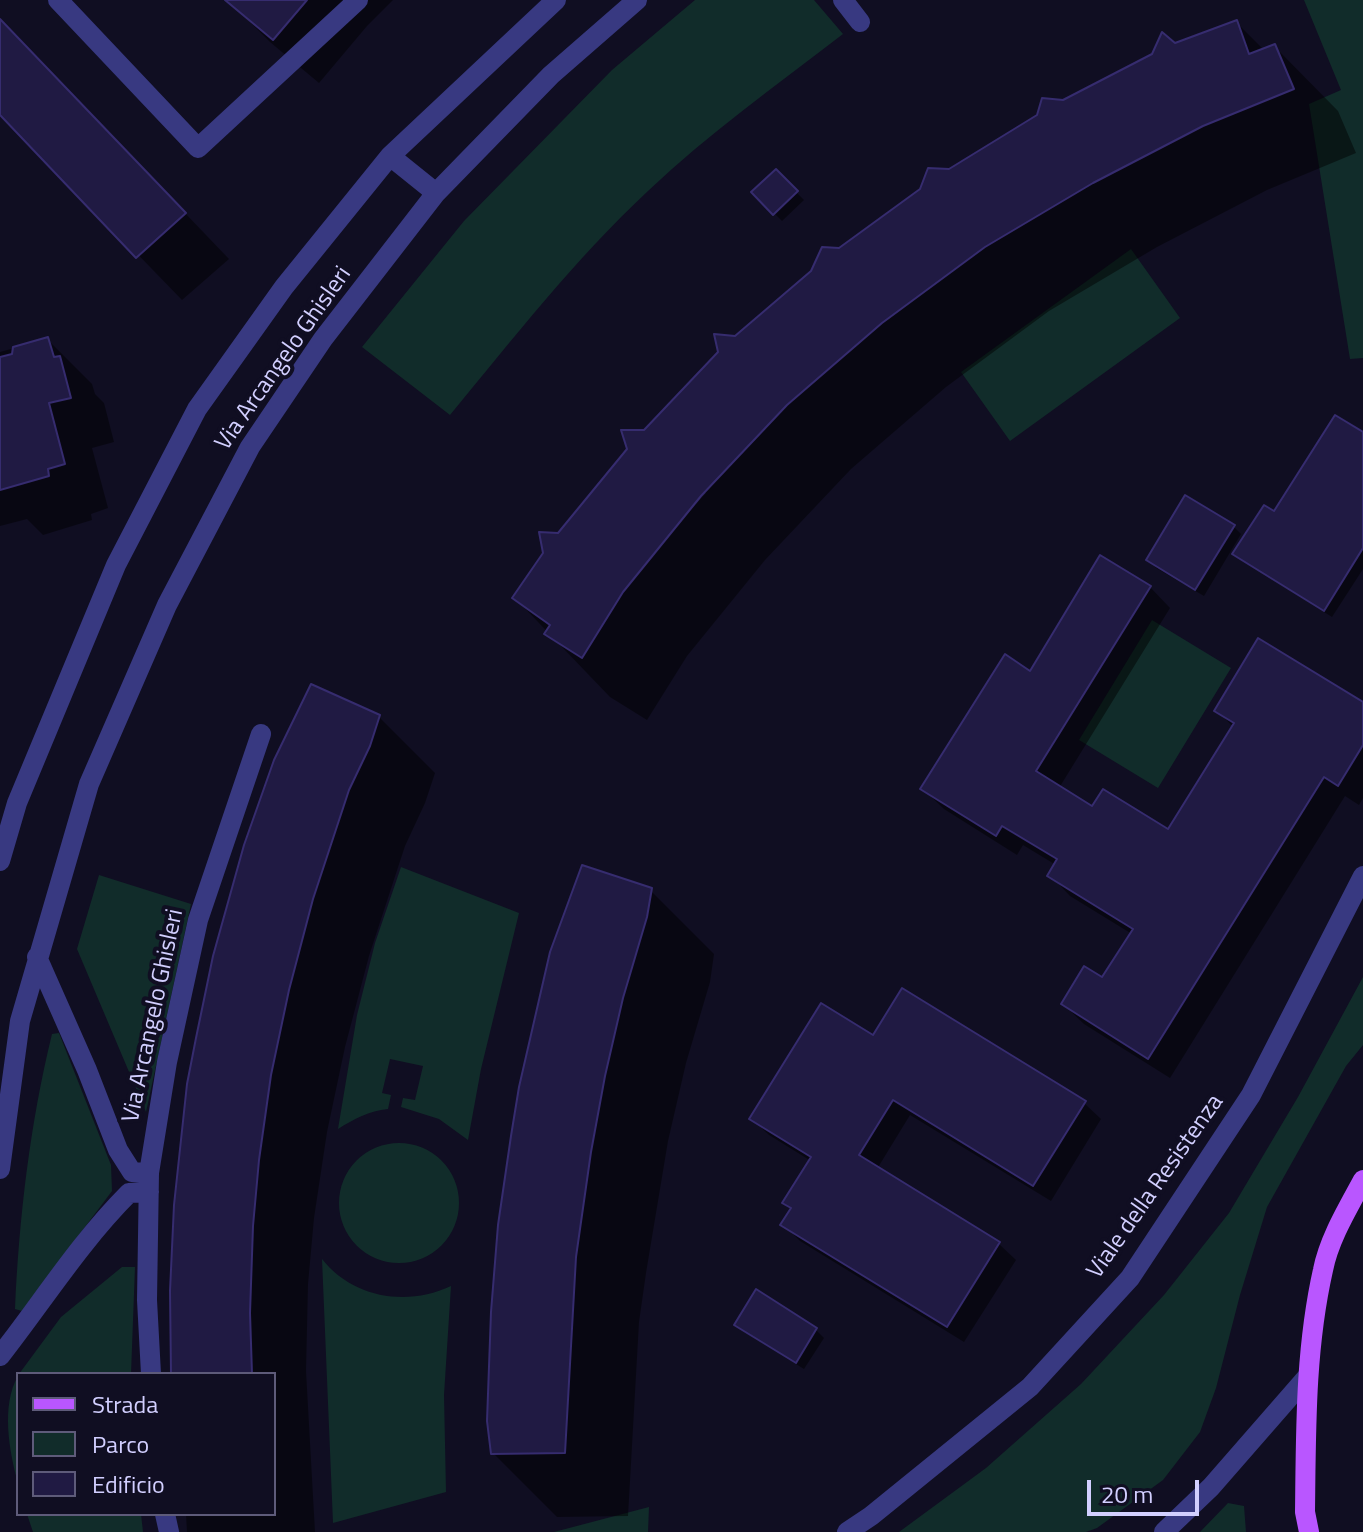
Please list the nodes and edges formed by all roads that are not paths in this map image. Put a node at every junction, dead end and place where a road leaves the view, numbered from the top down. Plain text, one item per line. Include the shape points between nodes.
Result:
1 (58, 0) edge
2 (358, 0) edge
3 (556, 0) edge
4 (637, 0) edge
5 (843, 0) edge
6 (860, 22) dead end
7 (390, 156) junction
8 (436, 193) junction
9 (261, 734) dead end
10 (0, 861) edge
11 (1363, 876) edge
12 (37, 957) junction
13 (10, 1019) edge
14 (0, 1169) edge
15 (1363, 1180) edge
16 (149, 1183) junction
17 (0, 1356) edge
18 (151, 1372) edge
19 (1307, 1377) junction
20 (847, 1532) edge
21 (1164, 1532) edge
22 (1309, 1532) edge

1 - 2 street via 198,148
3 - 7 street, Via Arcangelo Ghisleri
4 - 8 street, Via Arcangelo Ghisleri via 551,75
5 - 6 street
7 - 8 street
7 - 10 street, Via Arcangelo Ghisleri via 284,287 197,409 116,565 17,803
8 - 12 street, Via Arcangelo Ghisleri via 323,339 250,447 174,592 89,784
9 - 16 street, Via Arcangelo Ghisleri via 198,920 167,1062
11 - 20 street, Viale della Resistenza via 1251,1095 1130,1278 1030,1387
12 - 13 street, Via Arcangelo Ghisleri
12 - 16 street, Via Arcangelo Ghisleri via 118,1150 132,1172
13 - 14 street, Via Arcangelo Ghisleri
15 - 19 main road via 1323,1268
16 - 17 street via 129,1193 92,1232
16 - 18 street, Via Arcangelo Ghisleri
19 - 21 street via 1211,1487
19 - 22 main road

